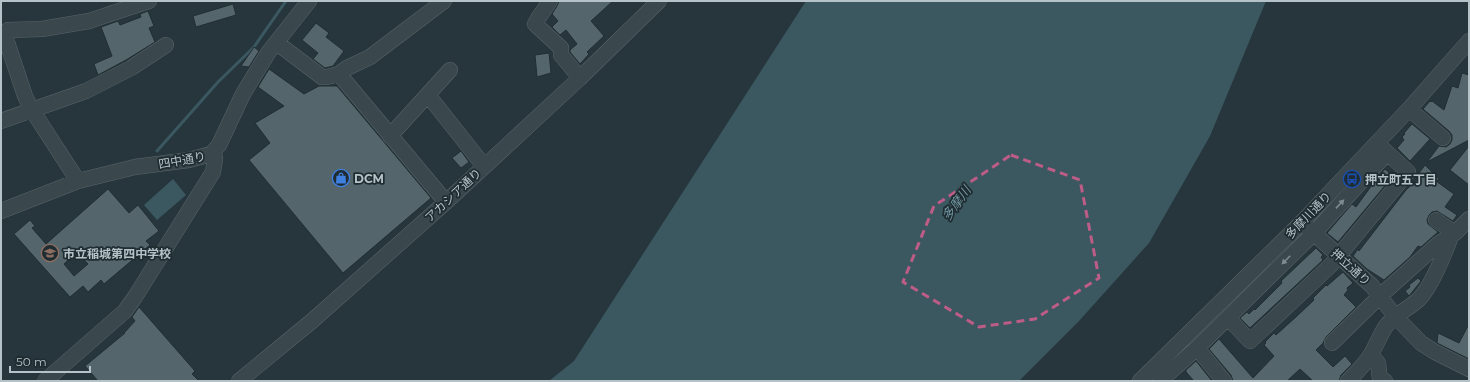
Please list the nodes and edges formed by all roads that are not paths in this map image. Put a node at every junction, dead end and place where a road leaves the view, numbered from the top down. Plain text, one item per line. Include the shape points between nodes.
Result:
1 (149, 1) edge
2 (309, 1) edge
3 (444, 1) edge
4 (550, 1) edge
5 (659, 1) edge
6 (1469, 41) edge
7 (277, 43) junction
8 (166, 45) dead end
9 (450, 70) dead end
10 (339, 74) junction
11 (580, 78) junction
12 (428, 95) junction
13 (1409, 109) junction
14 (32, 110) junction
15 (1, 121) edge
16 (390, 136) junction
17 (1443, 138) dead end
18 (1382, 148) junction
19 (214, 151) junction
20 (484, 166) junction
21 (78, 181) junction
22 (446, 202) junction
23 (1, 211) edge
24 (1469, 219) edge
25 (1436, 220) dead end
26 (1302, 222) junction
27 (1314, 233) junction
28 (1453, 235) junction
29 (1339, 257) junction
30 (1380, 296) junction
31 (1395, 316) junction
32 (1228, 318) junction
33 (1332, 343) dead end
34 (1197, 348) junction
35 (1371, 355) junction
36 (1171, 361) junction
37 (1469, 369) edge
38 (45, 381) edge
39 (239, 381) edge
40 (1140, 381) edge
41 (1160, 381) edge
42 (1178, 381) edge
43 (1224, 381) edge
44 (1348, 381) edge
45 (1385, 381) edge

1 - 14 street via 89,21 42,29 8,30 5,36
2 - 7 street, 四中通り
3 - 10 street via 370,58
4 - 11 street via 535,24 561,48 561,55
5 - 11 street, アカシア通り
6 - 13 street, 多摩川通り
7 - 10 street via 322,76
7 - 19 street, 四中通り via 268,53 244,94
8 - 14 street via 131,68 86,91
9 - 12 street
10 - 16 street
11 - 20 street, アカシア通り
12 - 16 street
12 - 20 street
13 - 17 street
13 - 18 street, 多摩川通り
14 - 15 street
14 - 21 street
16 - 22 street
18 - 26 street, 多摩川通り
27 -> 18 street
18 - 29 street via 1408,172
19 - 21 street, 四中通り via 202,157 135,167
19 - 38 street via 216,159 213,172 132,302
20 - 22 street, アカシア通り
21 - 23 street, 四中通り
22 - 39 street, アカシア通り via 312,321
24 - 28 street
25 - 28 street
26 - 27 street, 押立通り
26 - 36 street, 多摩川通り
27 - 29 street, 押立通り
27 -> 32 street
28 - 30 street via 1438,244
28 - 31 street via 1421,296
29 - 30 street, 押立通り
29 - 32 street via 1250,341
30 - 31 street, 押立通り
30 - 33 street
31 - 35 street via 1385,327
31 - 37 street, 押立通り via 1421,343
32 - 34 street
34 - 36 street
34 - 43 street
35 - 44 street
35 - 45 street via 1378,363 1380,379
36 - 40 street, 多摩川通り
36 - 41 street
36 - 42 street

